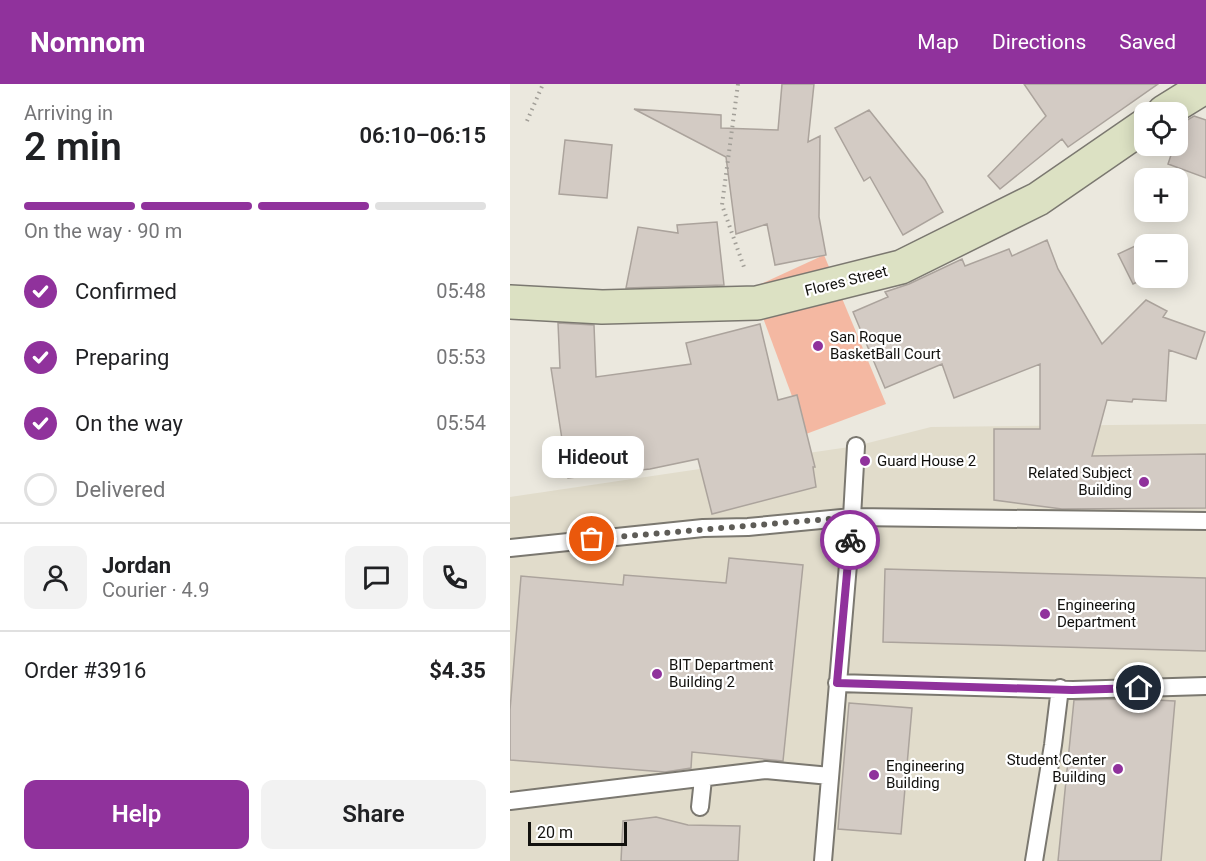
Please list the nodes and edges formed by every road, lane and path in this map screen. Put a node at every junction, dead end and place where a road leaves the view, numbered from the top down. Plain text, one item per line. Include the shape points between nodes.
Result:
1 (543, 84) edge
2 (738, 84) edge
3 (1206, 86) edge
4 (1180, 102) edge
5 (527, 121) dead end
6 (1134, 133) edge
7 (748, 280) dead end
8 (510, 302) edge
9 (856, 446) dead end
10 (852, 517) junction
11 (1206, 521) edge
12 (510, 548) edge
13 (837, 683) junction
14 (1206, 686) edge
15 (1060, 688) junction
16 (830, 776) junction
17 (703, 779) junction
18 (510, 801) edge
19 (700, 807) dead end
20 (823, 861) edge
21 (1034, 861) edge

1 - 5 path
2 - 7 path via 722,205
3 - 4 street
6 - 8 street, Flores Street via 1038,199 901,267 757,303 602,307
9 - 10 lane
10 - 11 lane
10 - 12 lane
10 - 13 lane
13 - 15 lane
13 - 16 lane
14 - 15 lane
15 - 21 lane
16 - 17 lane via 766,770
16 - 20 lane
17 - 18 lane
17 - 19 lane

